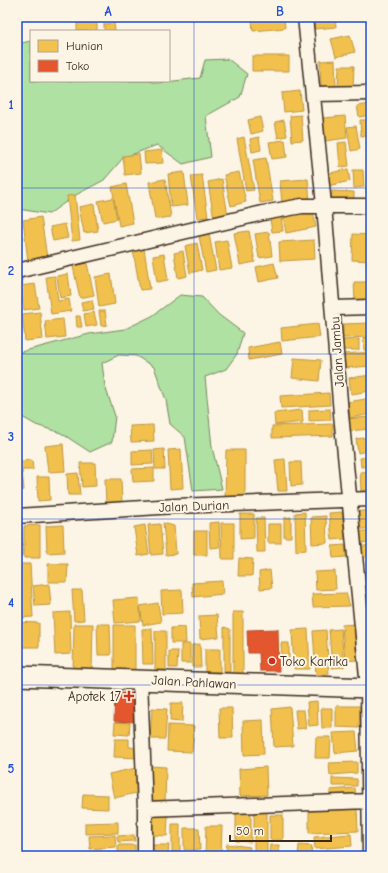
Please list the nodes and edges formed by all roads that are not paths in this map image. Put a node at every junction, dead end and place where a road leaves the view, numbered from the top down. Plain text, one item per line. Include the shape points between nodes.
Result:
1 (305, 17) edge
2 (371, 93) edge
3 (313, 94) junction
4 (324, 205) junction
5 (371, 206) edge
6 (17, 271) edge
7 (334, 308) junction
8 (371, 308) edge
9 (371, 499) edge
10 (351, 500) junction
11 (17, 516) edge
12 (17, 676) edge
13 (140, 679) junction
14 (369, 688) edge
15 (370, 801) edge
16 (145, 809) junction
17 (145, 856) edge
18 (370, 856) edge

1 - 3 street, Jalan Jambu
2 - 3 street
3 - 4 street, Jalan Jambu
4 - 5 street
4 - 6 street via 302,206 256,215
4 - 7 street, Jalan Jambu
7 - 8 street
7 - 10 street, Jalan Jambu via 341,414
9 - 10 street, Jalan Durian
10 - 11 street, Jalan Durian via 175,506
10 - 14 street, Jalan Jambu
12 - 13 main road, Jalan Pahlawan
13 - 14 main road, Jalan Pahlawan
13 - 16 street
14 - 15 street, Jalan Jambu
15 - 16 street
15 - 18 street, Jalan Jambu
16 - 17 street

